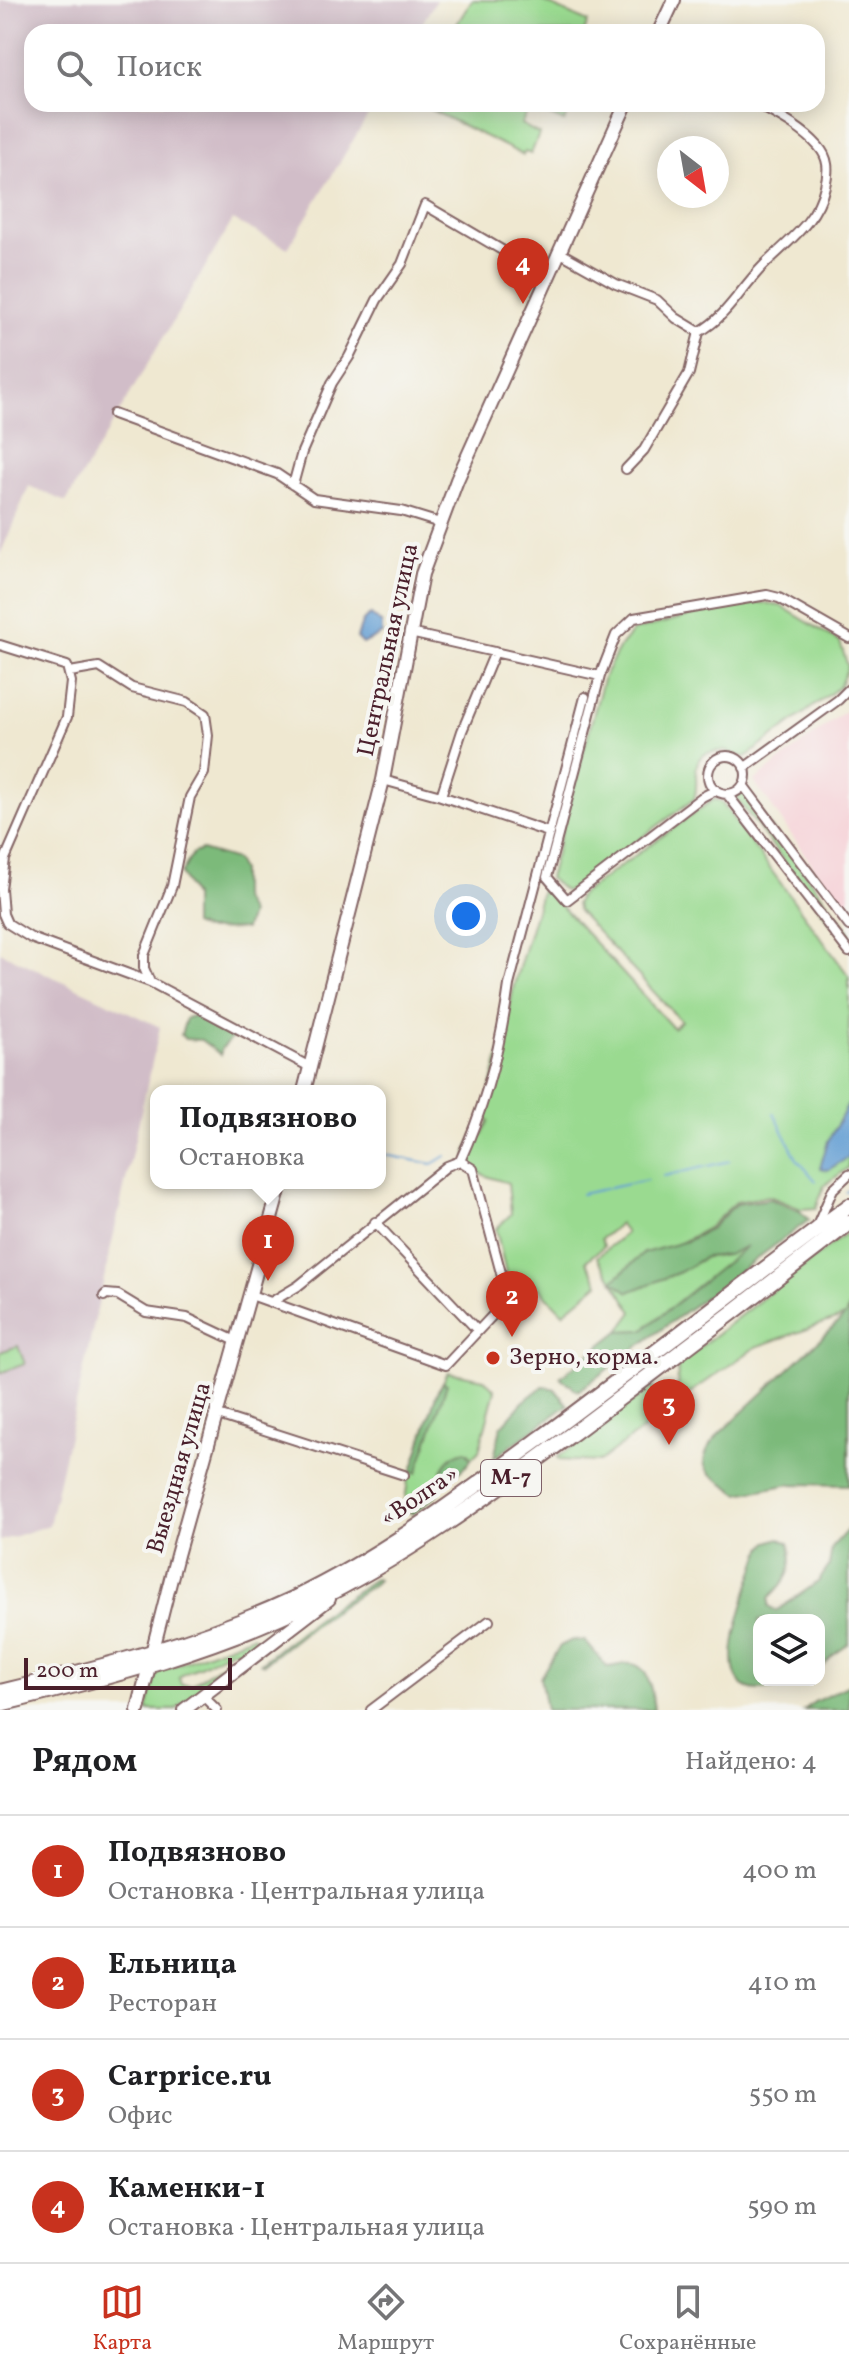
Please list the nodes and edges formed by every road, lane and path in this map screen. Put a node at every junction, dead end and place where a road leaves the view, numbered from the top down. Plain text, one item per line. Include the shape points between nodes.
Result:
1 (674, 0) edge
2 (663, 24) edge
3 (622, 112) edge
4 (770, 112) edge
5 (559, 252) junction
6 (548, 277) junction
7 (699, 332) junction
8 (113, 414) dead end
9 (626, 469) dead end
10 (293, 485) junction
11 (440, 523) junction
12 (410, 633) junction
13 (849, 638) edge
14 (0, 645) edge
15 (495, 652) junction
16 (70, 672) junction
17 (600, 676) junction
18 (849, 689) edge
19 (585, 697) dead end
20 (744, 768) junction
21 (383, 780) junction
22 (743, 785) junction
23 (716, 790) junction
24 (727, 794) junction
25 (441, 796) junction
26 (548, 832) junction
27 (849, 926) edge
28 (849, 952) edge
29 (150, 982) junction
30 (310, 1067) junction
31 (306, 1085) edge
32 (460, 1161) junction
33 (849, 1174) edge
34 (279, 1189) edge
35 (849, 1206) edge
36 (375, 1222) junction
37 (849, 1223) edge
38 (816, 1230) junction
39 (251, 1295) junction
40 (104, 1296) dead end
41 (273, 1301) junction
42 (478, 1331) junction
43 (238, 1342) junction
44 (218, 1415) junction
45 (404, 1475) dead end
46 (354, 1580) junction
47 (489, 1621) dead end
48 (151, 1659) junction
49 (0, 1692) edge
50 (202, 1695) junction
51 (0, 1704) edge
52 (140, 1710) edge
53 (184, 1710) edge
54 (217, 1710) edge
55 (371, 1710) edge

1 - 2 main road
3 - 5 main road, Центральная улица
4 - 7 street via 820,147 829,171 822,202 725,313
5 - 6 main road, Центральная улица
5 - 7 street via 657,300
6 - 10 street via 425,205 402,264 332,383
6 - 11 main road, Центральная улица
7 - 9 street via 689,373 644,450
8 - 10 street via 262,467
10 - 11 street via 314,499 401,511
11 - 12 main road, Центральная улица
12 - 15 street
12 - 21 main road, Центральная улица
13 - 17 street via 767,595 634,618 616,635
14 - 16 street via 62,664
15 - 17 street
15 - 25 street
16 - 29 street via 67,717 5,859 3,914 20,933
16 - 29 street via 99,667 132,688 187,702 205,714 204,773 190,797 172,886 144,955
17 - 23 street via 547,877 567,900
18 - 20 street
19 - 26 street
20 - 22 street
20 - 23 street via 730,757 718,758 709,780
21 - 25 street
21 - 30 main road, Центральная улица
22 - 24 street
22 - 27 street
23 - 24 street
24 - 28 street
25 - 26 street
26 - 32 street via 496,1059
29 - 30 street
30 - 31 main road, Центральная улица
32 - 36 street
32 - 42 street via 473,1169 508,1293 504,1305
33 - 38 street via 833,1189
34 - 39 main road
35 - 38 highway, «Волга» / М-7
36 - 41 street
36 - 42 street
37 - 46 highway, «Волга» / М-7 via 529,1466
38 - 48 highway, «Волга» / М-7 via 410,1534 294,1598
39 - 41 street
39 - 43 main road, Выездная улица
40 - 43 street via 118,1295 146,1312 187,1318
41 - 42 street via 446,1365
43 - 44 main road, Выездная улица
44 - 45 street
44 - 48 main road, Выездная улица
46 - 48 highway, «Волга» / М-7 via 256,1627
46 - 50 main road
47 - 55 street
48 - 49 highway, «Волга» / М-7
48 - 51 highway, «Волга» / М-7
48 - 52 main road, Выездная улица
50 - 53 main road
50 - 54 street

